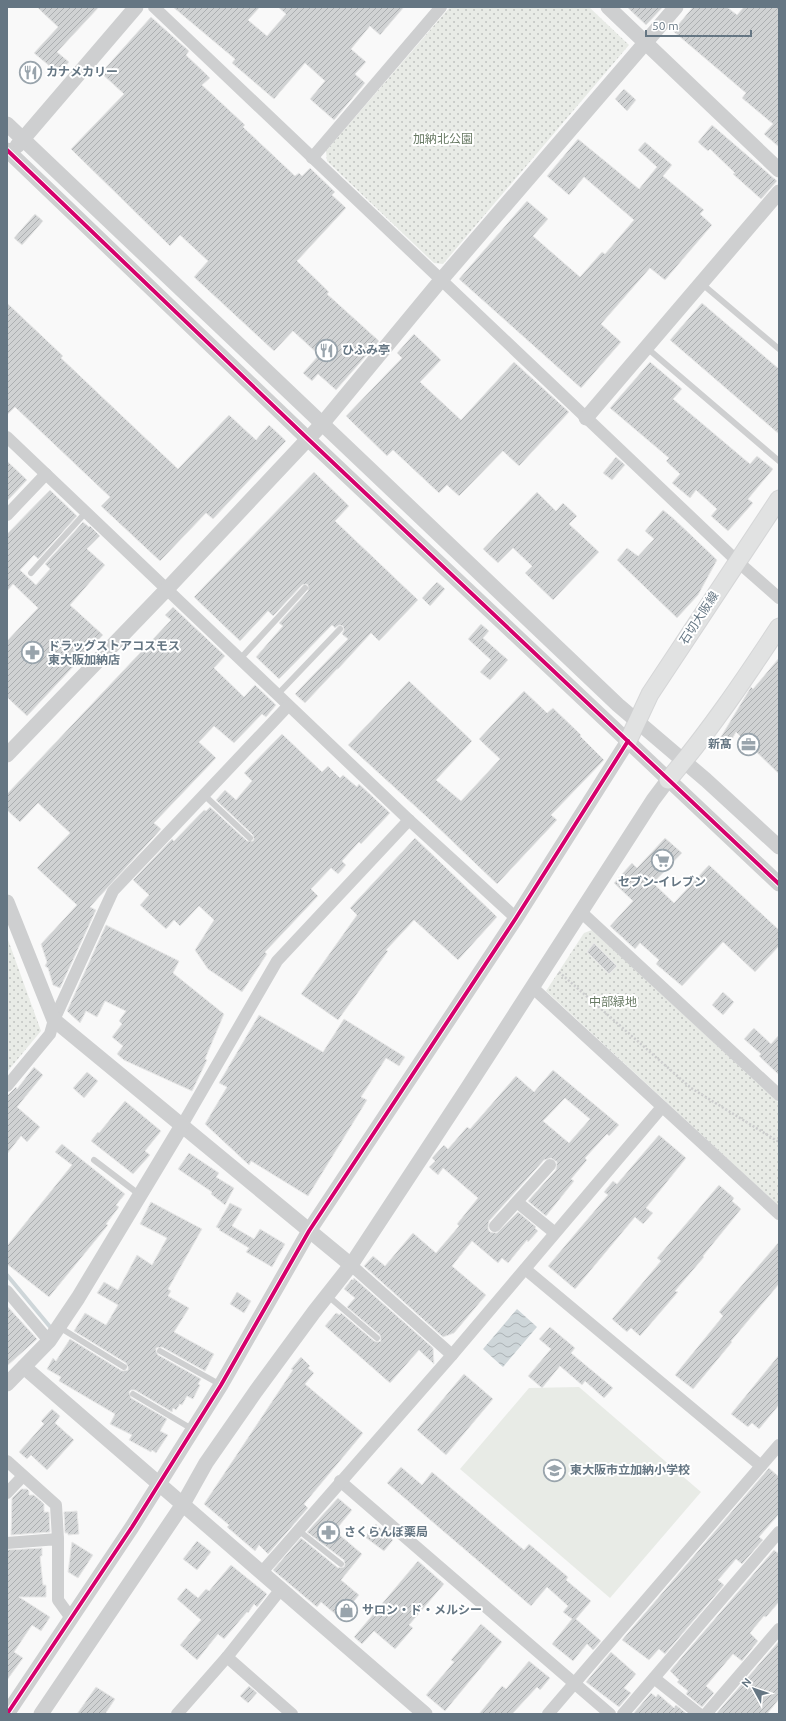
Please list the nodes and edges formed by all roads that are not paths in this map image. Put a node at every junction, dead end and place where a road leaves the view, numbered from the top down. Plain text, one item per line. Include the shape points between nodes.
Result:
1 (136, 7) edge
2 (154, 7) edge
3 (441, 7) edge
4 (608, 7) edge
5 (676, 7) edge
6 (646, 42) junction
7 (7, 124) edge
8 (23, 139) junction
9 (8, 153) edge
10 (312, 158) junction
11 (779, 170) edge
12 (779, 192) edge
13 (441, 280) junction
14 (701, 283) junction
15 (645, 347) junction
16 (779, 348) edge
17 (586, 418) junction
18 (322, 424) junction
19 (7, 437) edge
20 (308, 439) junction
21 (779, 461) edge
22 (46, 474) junction
23 (779, 499) edge
24 (86, 512) junction
25 (7, 515) edge
26 (737, 561) junction
27 (31, 573) dead end
28 (305, 588) dead end
29 (167, 589) junction
30 (779, 598) edge
31 (779, 627) edge
32 (340, 629) dead end
33 (240, 659) junction
34 (277, 695) junction
35 (288, 706) junction
36 (636, 722) junction
37 (628, 741) junction
38 (7, 755) edge
39 (684, 761) junction
40 (668, 780) junction
41 (204, 795) junction
42 (409, 820) junction
43 (250, 838) dead end
44 (779, 847) edge
45 (779, 884) edge
46 (7, 902) edge
47 (581, 912) junction
48 (516, 918) junction
49 (532, 987) junction
50 (54, 1020) junction
51 (7, 1086) edge
52 (779, 1095) edge
53 (662, 1107) junction
54 (181, 1127) junction
55 (94, 1160) dead end
56 (550, 1165) dead end
57 (140, 1195) junction
58 (517, 1202) junction
59 (779, 1214) edge
60 (496, 1226) dead end
61 (309, 1231) junction
62 (556, 1233) junction
63 (351, 1265) junction
64 (525, 1269) junction
65 (7, 1291) edge
66 (327, 1295) junction
67 (58, 1327) junction
68 (377, 1338) dead end
69 (49, 1341) junction
70 (160, 1351) dead end
71 (452, 1355) junction
72 (24, 1367) junction
73 (124, 1367) dead end
74 (7, 1384) edge
75 (221, 1385) junction
76 (133, 1394) dead end
77 (192, 1429) junction
78 (777, 1452) edge
79 (7, 1461) edge
80 (761, 1466) junction
81 (23, 1476) junction
82 (340, 1481) junction
83 (159, 1484) junction
84 (7, 1493) edge
85 (183, 1504) junction
86 (298, 1530) junction
87 (779, 1532) edge
88 (58, 1539) junction
89 (7, 1543) edge
90 (341, 1564) dead end
91 (262, 1572) junction
92 (281, 1589) junction
93 (71, 1618) junction
94 (779, 1629) edge
95 (227, 1657) junction
96 (654, 1678) junction
97 (574, 1683) junction
98 (7, 1714) edge
99 (41, 1714) edge
100 (177, 1714) edge
101 (292, 1714) edge
102 (425, 1714) edge
103 (548, 1714) edge
104 (610, 1714) edge
105 (623, 1714) edge
106 (699, 1714) edge
107 (706, 1714) edge

1 - 8 street
2 - 10 street
3 - 10 street
4 - 6 street
5 - 6 street
6 - 11 street
6 - 13 street
7 - 8 street
8 - 9 street
8 - 18 street
9 - 20 street
10 - 13 street
12 - 14 street
13 - 17 street
13 - 18 street
14 - 15 street
14 - 16 lane
15 - 17 street
15 - 21 lane
17 - 26 street
18 - 20 street
18 - 36 street
19 - 22 street
20 - 29 street
20 - 37 street
22 - 24 street
22 - 25 street
23 - 26 main road, 石切大阪線
24 - 27 lane
24 - 29 street
26 - 30 street
26 - 36 main road, 石切大阪線 via 650,694
28 - 33 lane
29 - 33 street
29 - 38 street
31 - 39 main road via 740,686
32 - 34 lane
33 - 34 street
34 - 35 street
35 - 41 street
35 - 42 street
36 - 37 main road, 石切大阪線
36 - 39 street
37 - 40 street
37 - 48 street
39 - 40 main road
39 - 44 street
40 - 45 street
40 - 47 street
41 - 43 lane
41 - 50 street via 112,891
42 - 48 street
42 - 54 street via 277,961
46 - 50 street
47 - 49 street
47 - 52 street
48 - 61 street
49 - 53 street
49 - 63 street
50 - 51 street via 50,1034
50 - 54 street
53 - 59 street
53 - 62 street
54 - 57 street
54 - 61 street
55 - 57 lane
56 - 58 street
57 - 67 street
58 - 60 street
58 - 62 street
61 - 63 street
61 - 75 street
62 - 64 street
63 - 66 street
63 - 71 street
64 - 71 street
64 - 80 street
65 - 69 street
66 - 68 lane
66 - 85 street via 206,1463
67 - 69 street
67 - 73 lane
69 - 72 street
70 - 75 lane
71 - 82 street
72 - 74 street
72 - 83 street
75 - 77 street
76 - 77 lane
77 - 83 street
78 - 80 street
79 - 81 street
80 - 97 street
81 - 84 street
81 - 88 street via 56,1505
82 - 86 street
82 - 97 street
83 - 85 street
83 - 93 street
85 - 91 street
85 - 99 street
86 - 90 lane
86 - 91 street
87 - 96 street
88 - 89 street
88 - 93 street via 58,1600
91 - 92 street
92 - 95 street
92 - 102 street
93 - 98 street
94 - 107 street
95 - 100 street
95 - 101 street
96 - 105 street
96 - 106 street
97 - 103 street
97 - 104 street

